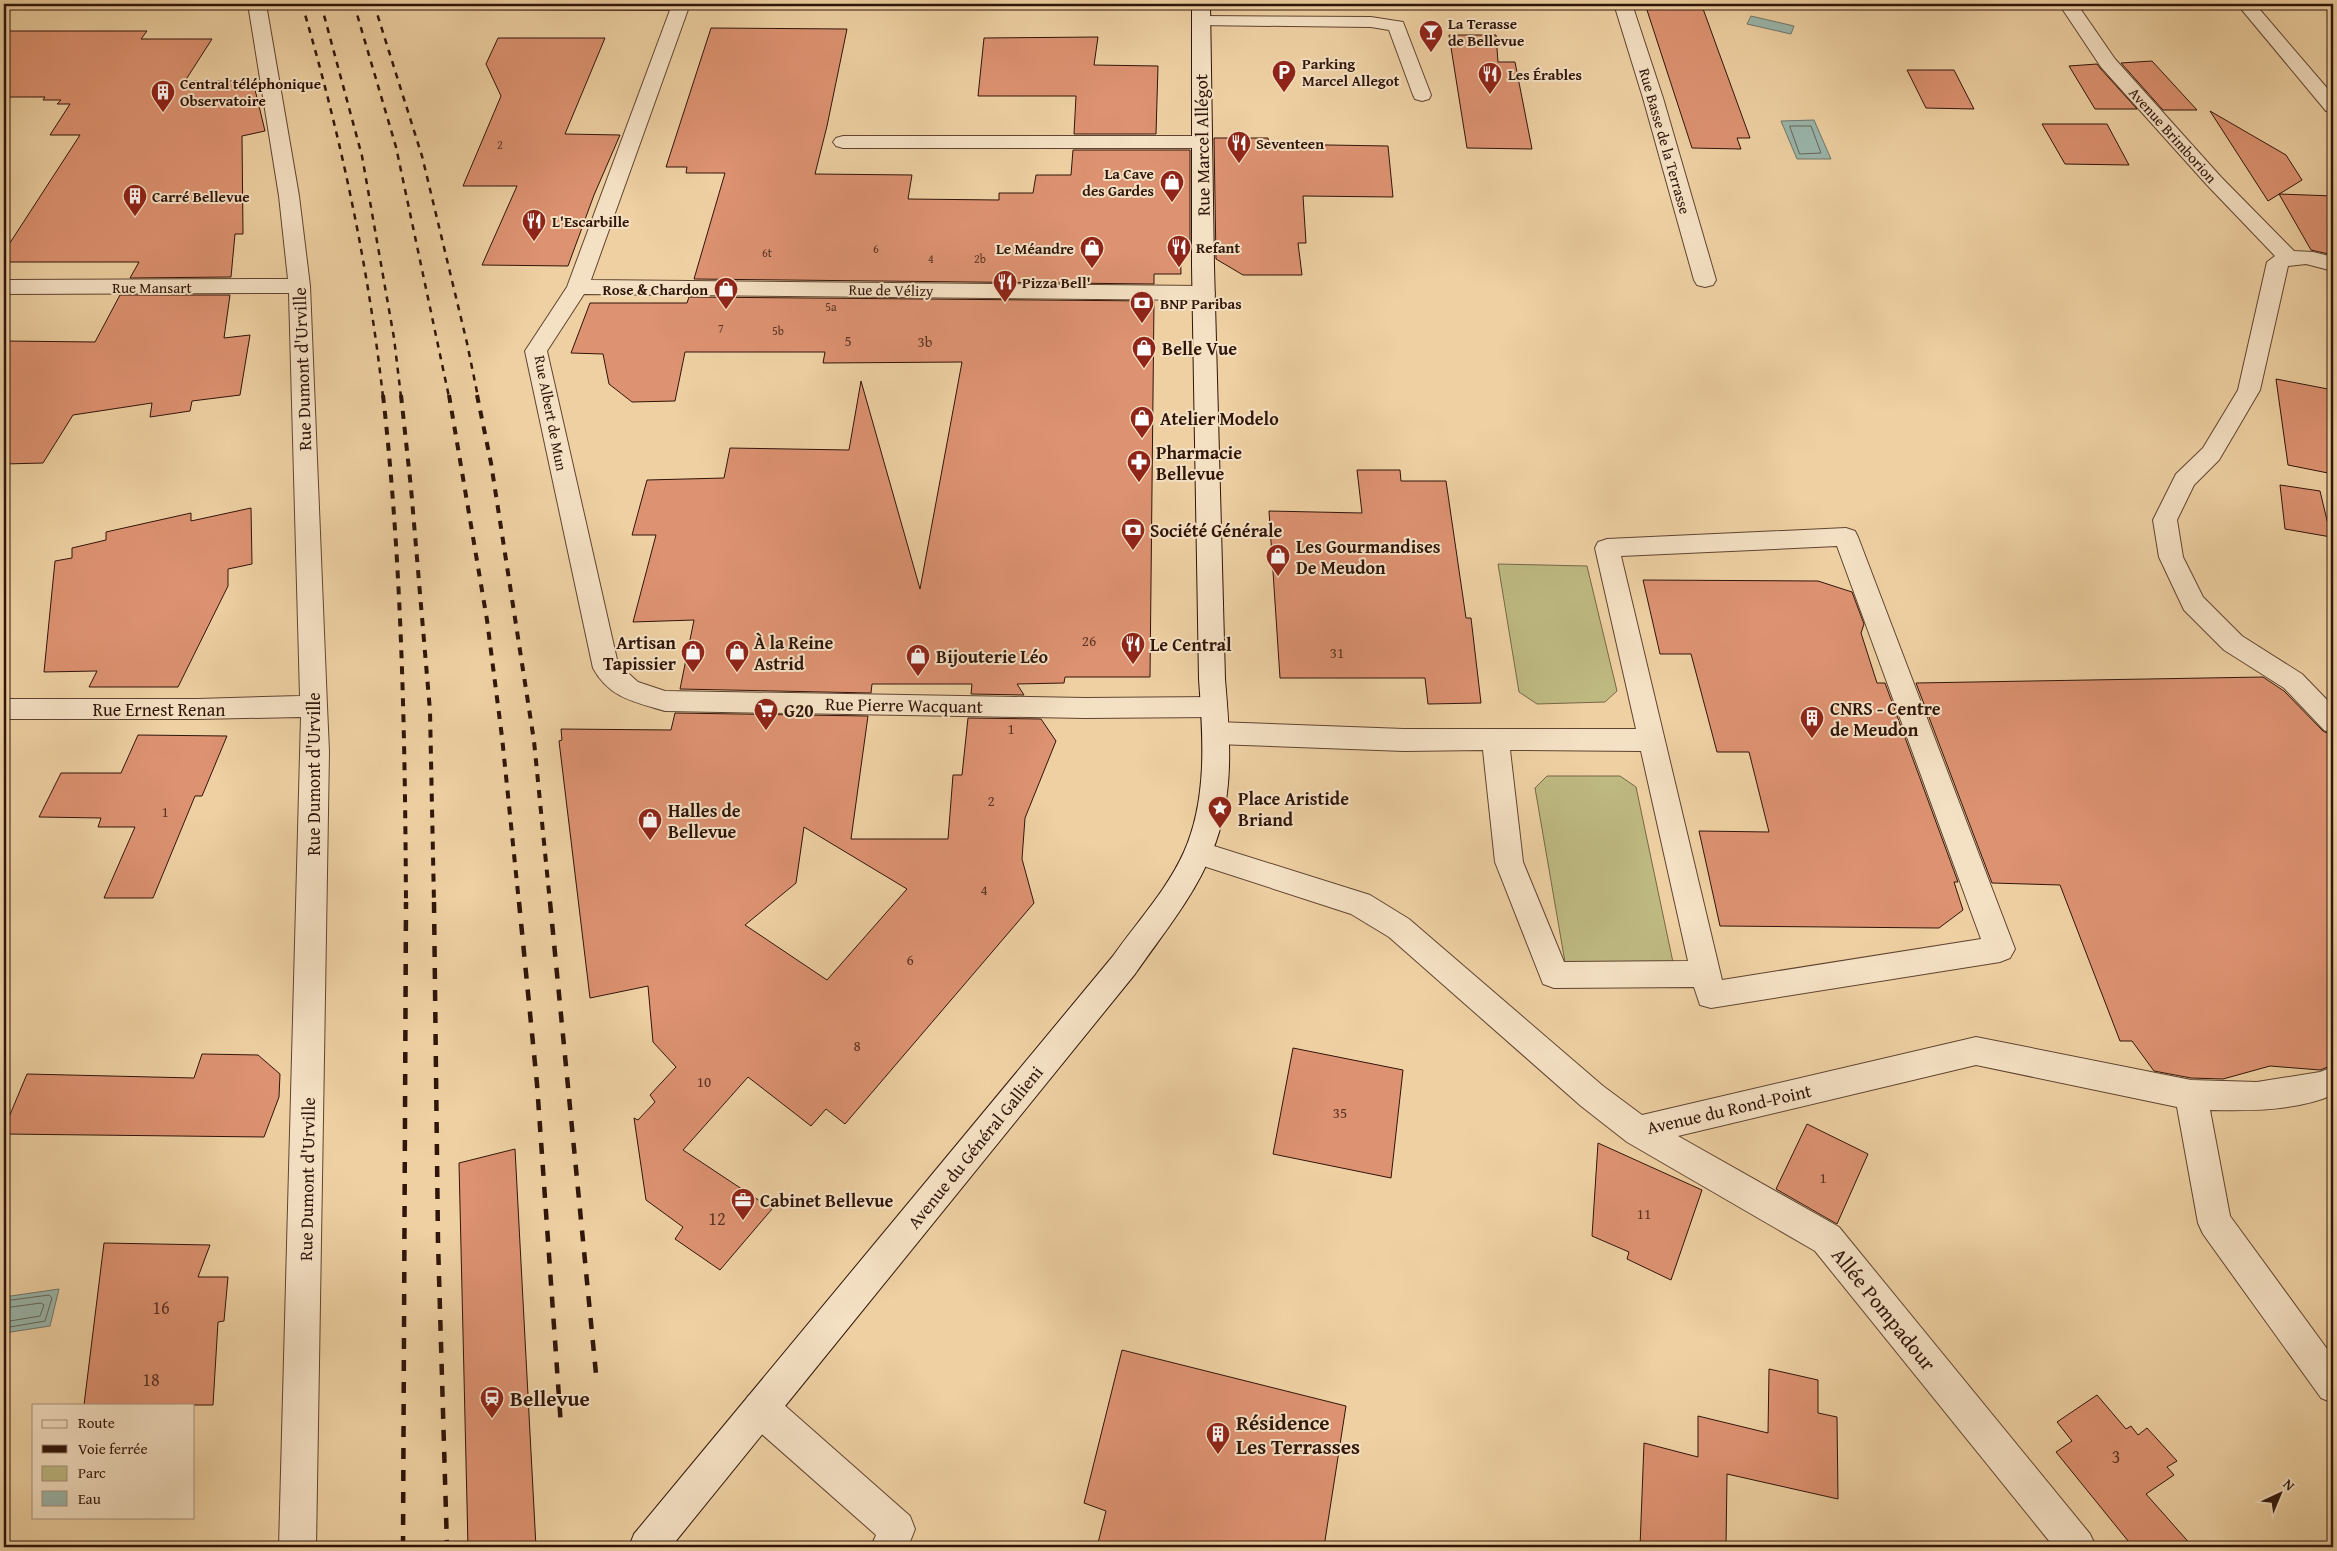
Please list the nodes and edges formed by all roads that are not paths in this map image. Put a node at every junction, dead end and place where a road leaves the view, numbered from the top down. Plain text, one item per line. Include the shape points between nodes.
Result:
1 (257, 4) edge
2 (427, 4) edge
3 (681, 4) edge
4 (1623, 4) edge
5 (2068, 4) edge
6 (2246, 4) edge
7 (1201, 12) edge
8 (1422, 95) dead end
9 (2333, 107) edge
10 (843, 142) dead end
11 (1202, 142) junction
12 (2288, 257) junction
13 (2333, 264) edge
14 (1705, 280) dead end
15 (300, 286) junction
16 (4, 287) edge
17 (578, 287) junction
18 (1204, 293) junction
19 (606, 668) joint
20 (314, 706) junction
21 (4, 709) edge
22 (1215, 720) junction
23 (2333, 724) edge
24 (1495, 739) junction
25 (1653, 740) junction
26 (1198, 853) junction
27 (1705, 974) junction
28 (2333, 1082) edge
29 (2191, 1095) junction
30 (1638, 1131) junction
31 (2333, 1386) edge
32 (761, 1408) junction
33 (298, 1547) edge
34 (647, 1547) edge
35 (889, 1547) edge
36 (2077, 1547) edge

1 - 15 street, Rue Dumont d'Urville via 289,196
2 - 3 street
3 - 17 street, Rue Albert de Mun
4 - 14 street, Rue Basse de la Terrasse
5 - 12 street, Avenue Brimborion via 2108,63 2214,182
6 - 9 street
7 - 8 street via 1397,26
7 - 11 street, Rue Marcel Allégot
10 - 11 street
11 - 18 street, Rue Marcel Allégot
12 - 13 street via 2320,259
12 - 23 street via 2278,262 2250,390 2210,454 2184,480 2165,520 2171,557 2193,602 2233,643 2293,681
15 - 16 street, Rue Mansart
15 - 20 street, Rue Dumont d'Urville
17 - 18 street, Rue de Vélizy
17 - 19 street, Rue Albert de Mun via 536,351
18 - 22 street, Rue Marcel Allégot
19 - 22 street, Rue Pierre Wacquant via 629,690 665,701 1085,708
20 - 21 street, Rue Ernest Renan
20 - 33 street, Rue Dumont d'Urville via 309,1118
22 - 24 street, Rue Pierre Wacquant via 1404,740
22 - 26 street, Avenue du Général Gallieni via 1214,801
24 - 25 street, Rue Pierre Wacquant
24 - 27 street via 1509,862 1554,975
25 - 27 street
25 - 27 street via 1607,548 1846,537 2000,949 1711,995
26 - 30 street, Avenue du Rond-Point via 1360,904 1399,928 1592,1096
26 - 32 street, Avenue du Général Gallieni via 1124,965
28 - 29 street, Avenue du Rond-Point via 2258,1097
29 - 30 street, Avenue du Rond-Point via 1976,1051
29 - 31 street via 2215,1222
30 - 36 street, Allée Pompadour via 1827,1239
32 - 34 street, Avenue du Général Gallieni
32 - 35 street via 897,1529

